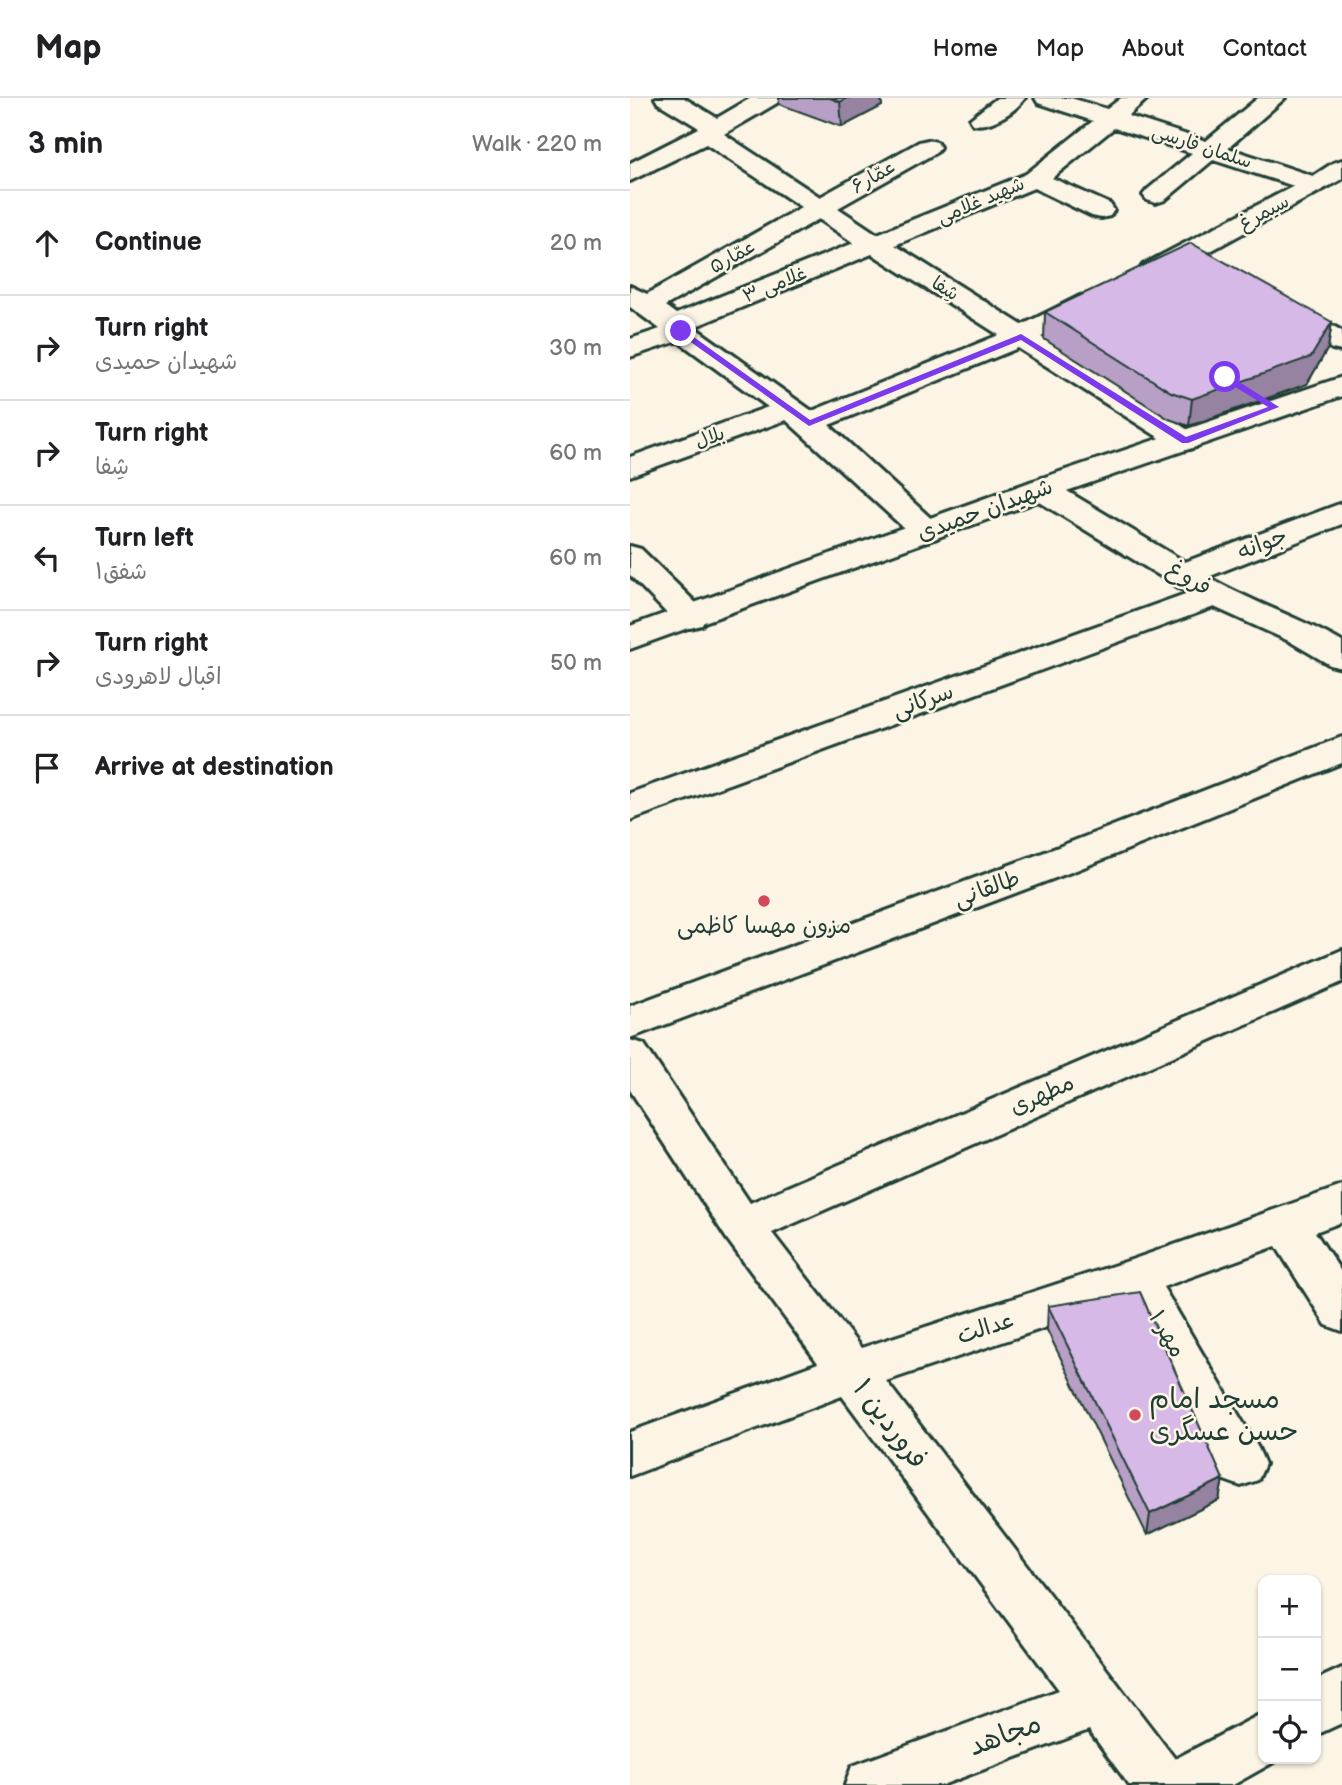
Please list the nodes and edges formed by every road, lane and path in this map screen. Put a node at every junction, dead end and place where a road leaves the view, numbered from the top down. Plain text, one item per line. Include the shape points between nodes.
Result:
1 (667, 98) edge
2 (768, 98) edge
3 (1013, 98) edge
4 (1047, 98) edge
5 (1136, 98) edge
6 (1273, 98) edge
7 (1112, 118) junction
8 (982, 119) dead end
9 (710, 131) junction
10 (928, 147) dead end
11 (1210, 150) junction
12 (1342, 168) edge
13 (630, 173) edge
14 (1035, 179) junction
15 (1317, 185) junction
16 (1156, 195) dead end
17 (820, 208) junction
18 (1101, 210) dead end
19 (876, 245) junction
20 (1185, 255) junction
21 (1209, 269) edge
22 (1258, 296) edge
23 (638, 300) edge
24 (677, 328) junction
25 (1021, 336) junction
26 (1342, 343) edge
27 (630, 348) edge
28 (1342, 386) edge
29 (1244, 388) edge
30 (1275, 407) junction
31 (800, 416) junction
32 (1185, 441) junction
33 (630, 467) edge
34 (1041, 489) junction
35 (1342, 513) edge
36 (926, 531) junction
37 (630, 556) edge
38 (1182, 575) junction
39 (1215, 595) junction
40 (690, 617) junction
41 (630, 638) edge
42 (1342, 657) edge
43 (1342, 749) edge
44 (630, 807) edge
45 (1342, 965) edge
46 (630, 1022) edge
47 (630, 1056) edge
48 (1342, 1204) edge
49 (1286, 1224) junction
50 (742, 1226) junction
51 (1134, 1278) junction
52 (1342, 1311) edge
53 (851, 1372) junction
54 (630, 1454) edge
55 (1241, 1464) dead end
56 (1342, 1694) edge
57 (1099, 1700) junction
58 (1321, 1706) edge
59 (1258, 1742) edge
60 (871, 1785) edge
61 (1161, 1785) edge
62 (1182, 1785) edge

1 - 9 street, شِفا
2 - 9 street
3 - 8 street
4 - 7 street, سلمان فارسی
5 - 7 street, شهید غلامی
6 - 11 street
7 - 11 street, سلمان فارسی
7 - 14 street, شهید غلامی
9 - 13 street
9 - 17 street, شِفا
10 - 17 street, ۶عمّار
11 - 15 street, سلمان فارسی
11 - 16 street
12 - 15 street, سیمرغ
14 - 18 street
14 - 19 street, شهید غلامی
15 - 20 street, سیمرغ
17 - 19 street, شِفا
17 - 23 street, ۵عمّار
19 - 24 street, غلامی ۳
19 - 25 street, شِفا
20 - 21 street
20 - 25 street, سیمرغ
22 - 26 street
23 - 24 street
24 - 27 street, غلامی ۳
24 - 31 street
25 - 31 street, بلال
25 - 32 street, شِفا
28 - 30 street, شهیدان حمیدی
29 - 30 street
30 - 32 street, شهیدان حمیدی
31 - 33 street, بلال
31 - 36 street
32 - 34 street, شهیدان حمیدی
34 - 36 street, شهیدان حمیدی
34 - 38 street, فروغ
35 - 38 street, جوانه
36 - 40 street, شهیدان حمیدی
37 - 40 street
38 - 39 street, فروغ
39 - 42 street, فروغ via 1301,633
39 - 44 street, سرکانی
40 - 41 street, شهیدان حمیدی
43 - 46 street, طالقانی via 1066,859
45 - 50 street, مطهری
47 - 50 street, فروردین ۱
48 - 49 street, عدالت
49 - 51 street, عدالت
49 - 52 street
50 - 53 street, فروردین ۱
51 - 53 street, عدالت
51 - 55 street, مهر ۱
53 - 54 street, عدالت
53 - 57 street, فروردین ۱
56 - 58 street
57 - 60 street, مجاهد
57 - 61 street, فروردین ۱
59 - 62 street

